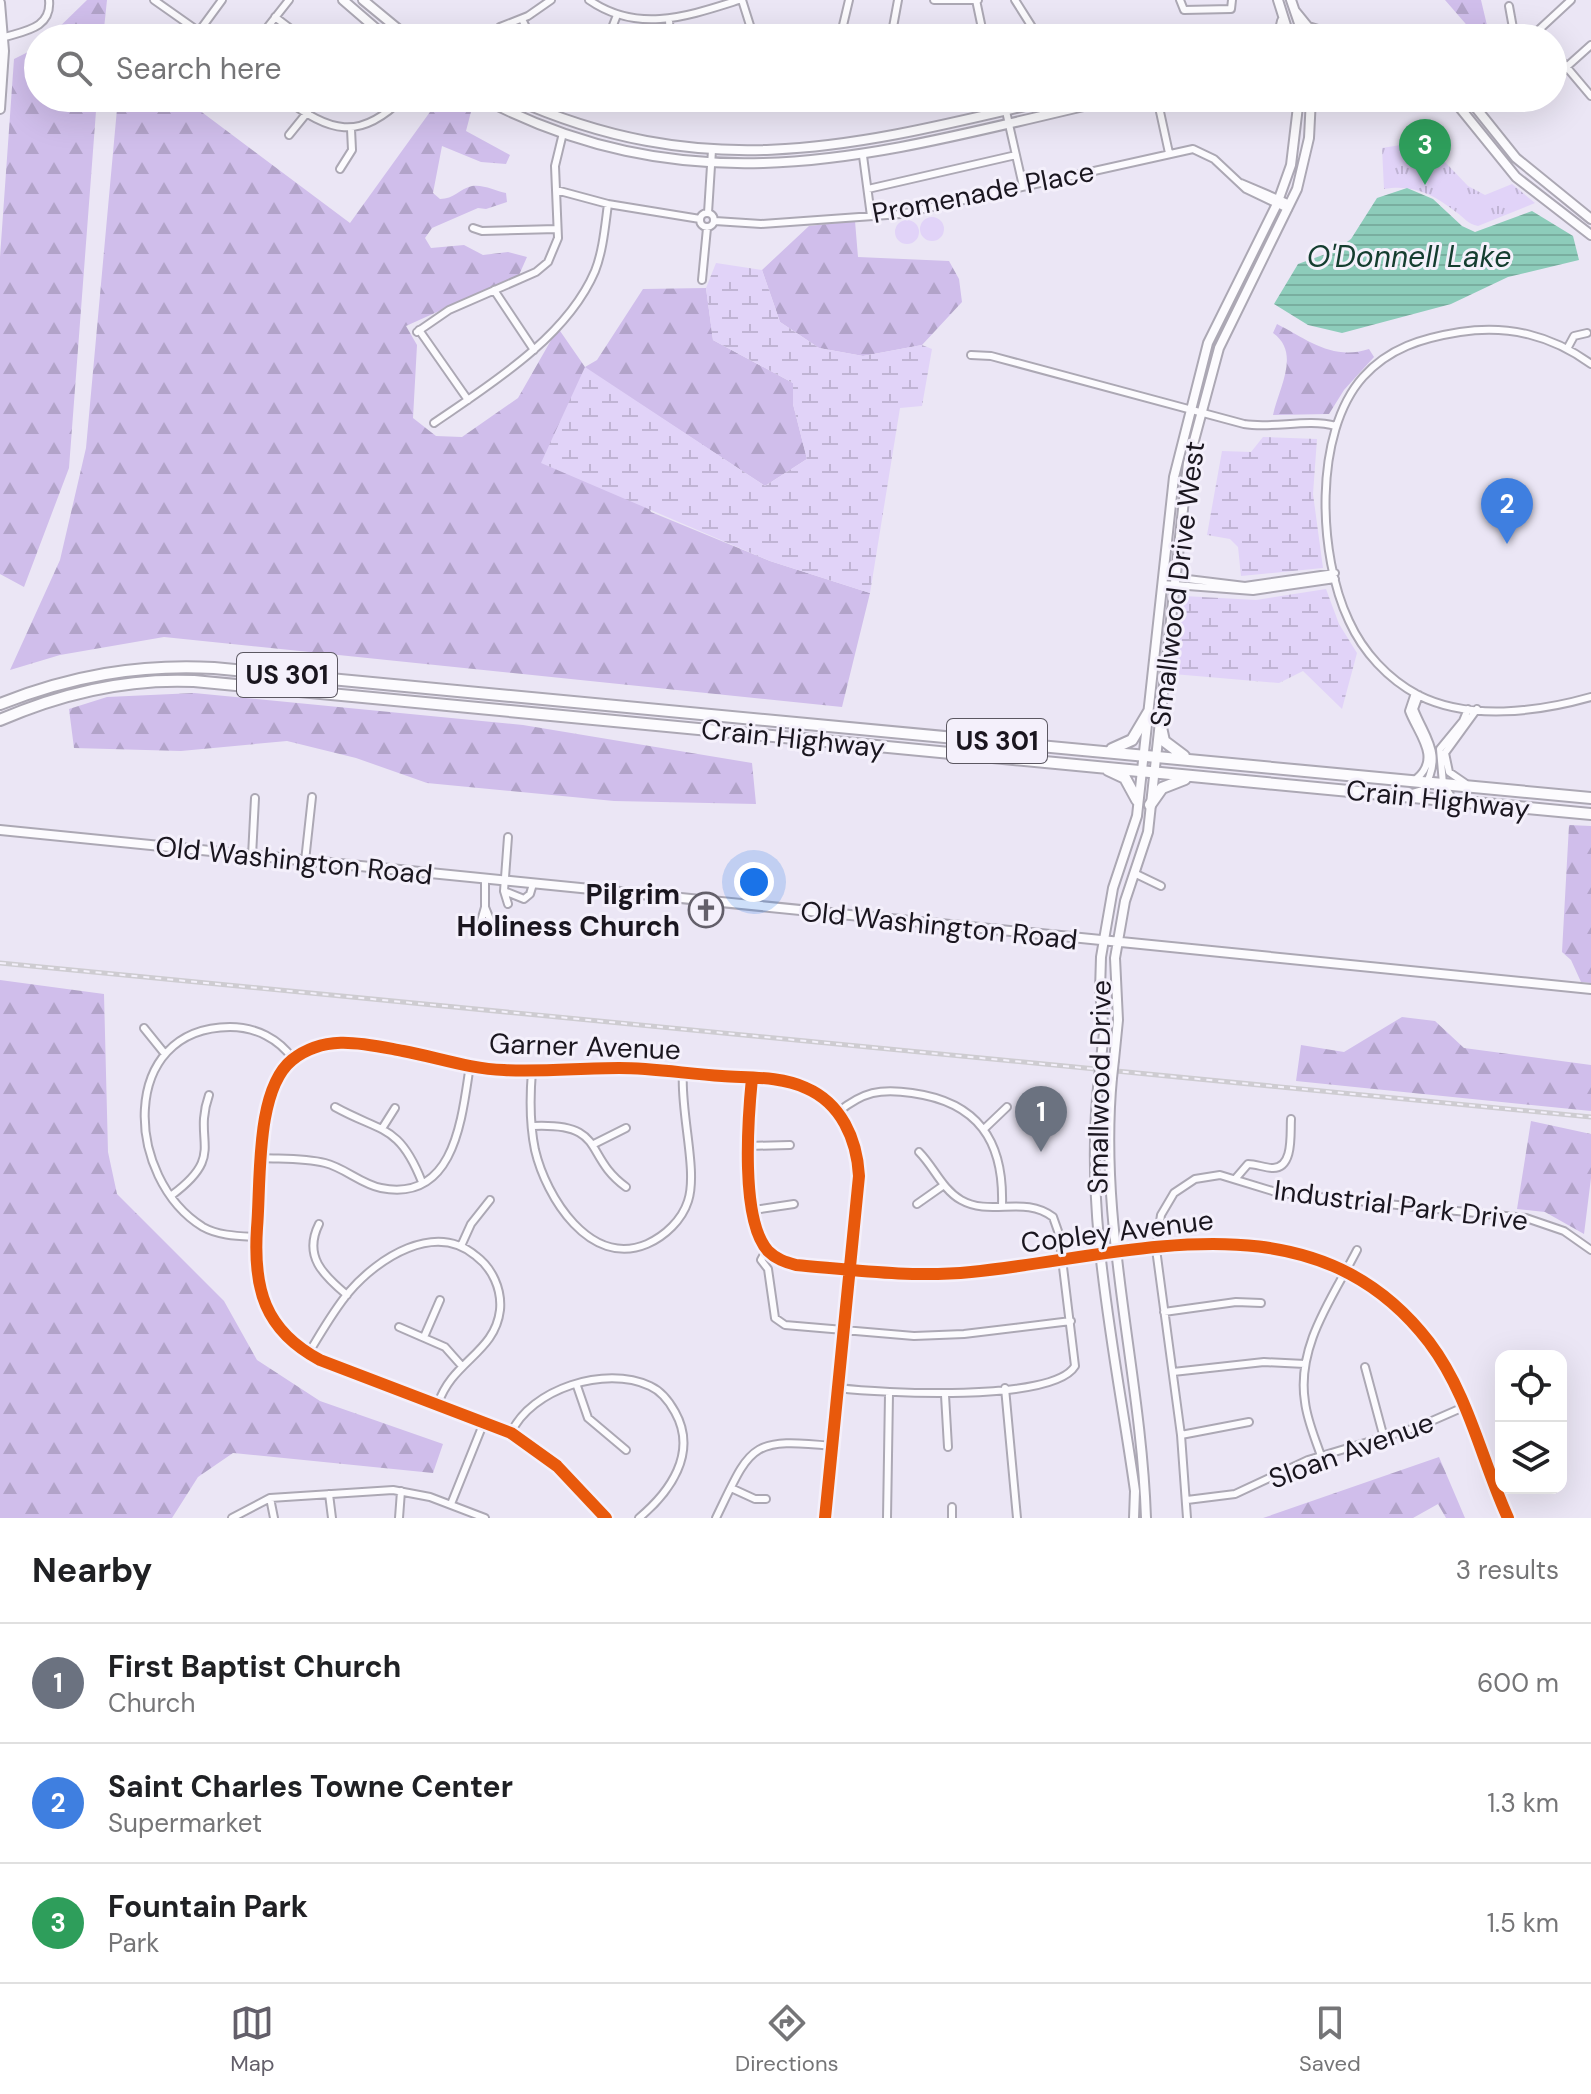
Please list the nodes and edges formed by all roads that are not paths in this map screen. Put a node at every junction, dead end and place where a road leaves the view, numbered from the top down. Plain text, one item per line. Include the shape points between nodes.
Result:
1 (49, 0) edge
2 (154, 0) edge
3 (222, 0) edge
4 (289, 0) edge
5 (343, 0) edge
6 (363, 0) edge
7 (551, 0) edge
8 (589, 0) edge
9 (711, 0) edge
10 (740, 0) edge
11 (849, 0) edge
12 (898, 0) edge
13 (934, 0) edge
14 (977, 0) edge
15 (1015, 0) edge
16 (1180, 0) edge
17 (1291, 0) edge
18 (1568, 1) edge
19 (1233, 2) edge
20 (0, 3) edge
21 (1280, 4) edge
22 (1509, 6) dead end
23 (713, 8) junction
24 (1295, 11) junction
25 (617, 15) junction
26 (275, 17) junction
27 (522, 19) junction
28 (669, 20) junction
29 (41, 24) edge
30 (191, 24) edge
31 (204, 24) edge
32 (270, 24) edge
33 (284, 24) edge
34 (371, 24) edge
35 (392, 24) edge
36 (508, 24) edge
37 (524, 24) edge
38 (613, 24) edge
39 (669, 24) edge
40 (749, 24) edge
41 (843, 24) edge
42 (894, 24) edge
43 (981, 24) edge
44 (1030, 24) edge
45 (1279, 24) edge
46 (1286, 24) edge
47 (1299, 24) edge
48 (1307, 24) edge
49 (1512, 24) edge
50 (1549, 24) edge
51 (24, 30) edge
52 (2, 38) edge
53 (1591, 45) edge
54 (1568, 67) joint
55 (1591, 96) edge
56 (0, 109) edge
57 (303, 112) edge
58 (387, 112) edge
59 (514, 112) edge
60 (550, 112) edge
61 (998, 112) edge
62 (1007, 112) edge
63 (1057, 112) edge
64 (1160, 112) edge
65 (1298, 112) edge
66 (1310, 112) edge
67 (1463, 112) edge
68 (1479, 112) edge
69 (306, 114) junction
70 (1009, 123) junction
71 (351, 129) junction
72 (599, 130) junction
73 (563, 133) junction
74 (289, 135) dead end
75 (712, 150) junction
76 (1169, 153) junction
77 (1016, 155) junction
78 (863, 156) junction
79 (712, 163) junction
80 (340, 169) dead end
81 (1510, 171) junction
82 (1023, 186) junction
83 (868, 189) junction
84 (556, 190) junction
85 (1552, 191) junction
86 (1278, 201) junction
87 (608, 204) junction
88 (1289, 206) junction
89 (708, 213) junction
90 (871, 216) junction
91 (700, 219) junction
92 (1591, 219) edge
93 (715, 221) junction
94 (473, 228) dead end
95 (707, 228) junction
96 (557, 229) junction
97 (1591, 235) edge
98 (702, 280) dead end
99 (494, 290) junction
100 (1587, 333) dead end
101 (1567, 349) junction
102 (534, 350) junction
103 (971, 355) dead end
104 (1591, 364) edge
105 (468, 400) junction
106 (1189, 410) junction
107 (1200, 413) junction
108 (434, 423) dead end
109 (1336, 426) junction
110 (1335, 576) junction
111 (1162, 580) junction
112 (1174, 582) junction
113 (490, 694) junction
114 (1417, 694) junction
115 (1591, 697) edge
116 (0, 704) edge
117 (486, 709) junction
118 (1472, 709) junction
119 (684, 712) junction
120 (1148, 713) junction
121 (1159, 718) junction
122 (0, 720) edge
123 (681, 726) junction
124 (1105, 751) junction
125 (1143, 755) junction
126 (1155, 756) junction
127 (1189, 759) junction
128 (1087, 764) junction
129 (1141, 770) junction
130 (1154, 772) junction
131 (1195, 776) junction
132 (1414, 781) junction
133 (1427, 783) junction
134 (1443, 784) junction
135 (1476, 787) junction
136 (1401, 795) junction
137 (312, 797) dead end
138 (255, 798) dead end
139 (1591, 798) edge
140 (1137, 800) junction
141 (1454, 801) junction
142 (1150, 805) junction
143 (1591, 814) edge
144 (0, 830) edge
145 (508, 837) dead end
146 (252, 856) junction
147 (305, 861) junction
148 (1134, 873) junction
149 (485, 879) junction
150 (505, 881) junction
151 (533, 884) junction
152 (1161, 886) dead end
153 (504, 891) junction
154 (508, 904) dead end
155 (485, 907) dead end
156 (1103, 943) junction
157 (1117, 943) junction
158 (1591, 989) edge
159 (144, 1028) dead end
160 (165, 1054) junction
161 (293, 1059) junction
162 (470, 1065) junction
163 (532, 1071) junction
164 (683, 1073) junction
165 (752, 1078) junction
166 (209, 1095) dead end
167 (335, 1107) dead end
168 (1007, 1107) dead end
169 (395, 1108) dead end
170 (838, 1112) junction
171 (1291, 1119) dead end
172 (533, 1126) junction
173 (383, 1127) junction
174 (626, 1128) dead end
175 (984, 1129) junction
176 (594, 1144) junction
177 (790, 1145) dead end
178 (747, 1146) junction
179 (919, 1152) dead end
180 (263, 1158) junction
181 (1236, 1178) junction
182 (422, 1182) junction
183 (944, 1185) junction
184 (626, 1187) dead end
185 (172, 1195) junction
186 (490, 1200) dead end
187 (794, 1204) dead end
188 (917, 1204) dead end
189 (1002, 1205) junction
190 (754, 1210) junction
191 (319, 1224) dead end
192 (257, 1237) junction
193 (461, 1246) junction
194 (767, 1249) junction
195 (1156, 1249) junction
196 (1357, 1250) dead end
197 (1591, 1250) edge
198 (1114, 1254) junction
199 (1103, 1256) junction
200 (1062, 1261) junction
201 (849, 1270) junction
202 (1345, 1273) junction
203 (347, 1295) junction
204 (440, 1300) dead end
205 (1261, 1303) dead end
206 (1164, 1312) junction
207 (1071, 1321) junction
208 (399, 1327) dead end
209 (844, 1331) junction
210 (424, 1337) junction
211 (308, 1354) junction
212 (1305, 1364) junction
213 (461, 1365) junction
214 (1365, 1367) dead end
215 (1173, 1372) junction
216 (577, 1386) junction
217 (838, 1388) junction
218 (1005, 1388) junction
219 (889, 1394) junction
220 (945, 1395) junction
221 (438, 1404) junction
222 (1466, 1406) junction
223 (484, 1422) junction
224 (1249, 1422) dead end
225 (511, 1433) junction
226 (1181, 1435) junction
227 (1384, 1438) junction
228 (832, 1446) junction
229 (948, 1447) dead end
230 (626, 1450) dead end
231 (1321, 1456) junction
232 (731, 1488) junction
233 (401, 1491) junction
234 (329, 1494) junction
235 (270, 1498) junction
236 (766, 1499) dead end
237 (1187, 1500) junction
238 (451, 1504) junction
239 (952, 1507) dead end
240 (232, 1518) edge
241 (274, 1518) edge
242 (332, 1518) edge
243 (399, 1518) edge
244 (485, 1518) edge
245 (606, 1518) edge
246 (639, 1518) edge
247 (716, 1518) edge
248 (825, 1518) edge
249 (887, 1518) edge
250 (952, 1518) edge
251 (1017, 1518) edge
252 (1134, 1518) edge
253 (1146, 1518) edge
254 (1187, 1518) edge
255 (1508, 1518) edge

1 - 29 street
2 - 30 street
3 - 31 street
4 - 26 street
5 - 34 main road
6 - 35 main road
7 - 27 street
8 - 25 street
9 - 23 street
10 - 23 street
10 - 40 street
11 - 41 street
12 - 42 street
13 - 14 street
14 - 43 street
15 - 44 street
16 - 19 street via 1186,10 1230,9
17 - 24 main road
18 - 50 street
20 - 52 main road
21 - 45 main road
21 - 46 main road
22 - 49 street
23 - 28 street
24 - 47 main road
24 - 48 main road
25 - 28 street
25 - 38 street
26 - 32 street
26 - 33 street
27 - 36 street
27 - 37 street
28 - 39 street
51 - 52 street
52 - 56 main road
53 - 54 street
54 - 55 street
57 - 69 street
58 - 71 street
59 - 73 main road
60 - 72 main road
61 - 75 main road via 835,147
62 - 70 street
63 - 70 main road
64 - 76 street
65 - 86 main road, Smallwood Drive West via 1294,155
66 - 88 main road, Smallwood Drive West via 1309,138
67 - 81 main road
68 - 85 main road via 1516,158
69 - 71 street
69 - 74 street
70 - 77 street
70 - 78 main road
71 - 80 street via 352,150
72 - 73 main road via 575,126
72 - 75 main road
73 - 79 main road via 639,153
73 - 84 street
75 - 79 street
76 - 82 street, Promenade Place
76 - 86 street, Promenade Place via 1201,152 1238,182
77 - 82 street
77 - 83 street
78 - 79 main road via 773,165
78 - 83 street
79 - 89 street
81 - 85 main road via 1522,170
81 - 97 main road
82 - 90 street, Promenade Place via 924,210
83 - 90 street
84 - 87 street
84 - 96 street
85 - 92 main road
86 - 88 street, Promenade Place
86 - 106 main road, Smallwood Drive West via 1208,343
87 - 91 street
87 - 102 street via 595,272
88 - 107 main road, Smallwood Drive West via 1219,348
89 - 91 street
89 - 93 street
90 - 93 street, Promenade Place via 761,224
91 - 95 street
93 - 95 street
94 - 96 street
95 - 98 street
96 - 99 street via 556,248 545,266
99 - 102 street
99 - 105 street via 418,331
100 - 101 street via 1574,336
101 - 104 street
101 - 109 street via 1535,335 1496,329 1404,345 1363,377
102 - 105 street via 515,370
103 - 106 street
105 - 108 street
106 - 107 street
106 - 111 main road, Smallwood Drive West via 1172,490
107 - 109 street via 1259,426 1313,421
107 - 112 main road, Smallwood Drive West via 1186,474
109 - 110 street via 1326,488
110 - 112 street via 1245,586
110 - 114 street via 1345,613 1361,642 1387,674
111 - 112 street
111 - 120 main road, Smallwood Drive West
112 - 121 main road, Smallwood Drive West
113 - 116 highway, Crain Highway / US 301 via 159,666 73,678
113 - 117 highway
113 - 119 highway, Crain Highway / US 301
114 - 118 street
114 - 132 street via 1409,711 1427,748 1424,770
114 - 133 street via 1414,709 1432,745
115 - 118 street via 1548,707
117 - 122 highway, Crain Highway / US 301 via 155,680 71,694
117 - 123 highway, Crain Highway / US 301
118 - 134 street via 1440,749
118 - 135 street via 1471,721 1447,747 1445,759 1454,778
119 - 123 highway
119 - 124 highway, Crain Highway / US 301
120 - 124 highway via 1132,740
120 - 125 main road, Smallwood Drive West
121 - 126 main road, Smallwood Drive West
121 - 127 highway via 1164,741
123 - 128 highway, Crain Highway / US 301
124 - 125 highway, Crain Highway / US 301
125 - 126 highway, Crain Highway / US 301
125 - 129 main road, Smallwood Drive
126 - 127 highway, Crain Highway / US 301
126 - 130 main road, Smallwood Drive
127 - 132 highway, Crain Highway / US 301
128 - 129 highway, Crain Highway / US 301
128 - 140 highway via 1125,778
129 - 130 highway, Crain Highway / US 301
129 - 140 main road, Smallwood Drive
130 - 131 highway, Crain Highway / US 301
130 - 142 main road, Smallwood Drive
131 - 136 highway, Crain Highway / US 301
131 - 142 highway via 1164,786
132 - 133 highway, Crain Highway / US 301
133 - 134 highway, Crain Highway / US 301
133 - 136 street via 1423,790
134 - 135 highway, Crain Highway / US 301
134 - 141 street
135 - 139 highway, Crain Highway / US 301
136 - 141 highway, Crain Highway / US 301
137 - 147 street
138 - 146 street
140 - 156 main road, Smallwood Drive via 1132,839 1113,888
141 - 143 highway, Crain Highway / US 301
142 - 148 main road, Smallwood Drive via 1148,832
144 - 146 main road, Old Washington Road
145 - 150 street
146 - 147 main road, Old Washington Road
147 - 149 main road, Old Washington Road
148 - 152 street
148 - 157 main road, Smallwood Drive
149 - 150 main road, Old Washington Road
149 - 155 street
150 - 151 main road, Old Washington Road
150 - 153 street
151 - 153 street via 524,899
151 - 156 main road, Old Washington Road
153 - 154 street
156 - 157 main road, Old Washington Road
156 - 199 main road, Smallwood Drive, bridge via 1104,1033 1094,1162
157 - 158 main road, Old Washington Road
157 - 198 main road, Smallwood Drive, bridge via 1118,1028 1107,1154
159 - 160 street
160 - 161 street via 201,1031 237,1027 270,1038
160 - 185 street via 147,1094 147,1142 152,1166
161 - 162 street, Garner Avenue via 325,1044 344,1042
161 - 180 street via 268,1100
162 - 163 street, Garner Avenue
162 - 182 street via 453,1149 438,1171
163 - 164 street, Garner Avenue via 621,1068
163 - 172 street
164 - 165 street, Garner Avenue
164 - 172 street via 690,1192 673,1225 645,1244 610,1246 574,1225 539,1162
165 - 170 street, Garner Avenue via 802,1086
165 - 178 street
166 - 185 street via 205,1160 196,1176
167 - 173 street
168 - 175 street
169 - 173 street
170 - 175 street via 872,1091 904,1092 950,1102
170 - 201 street via 859,1168
171 - 181 street via 1283,1165 1248,1164
172 - 176 street via 569,1127
173 - 182 street via 402,1144
174 - 176 street
175 - 189 street via 999,1160
176 - 184 street
177 - 178 street
178 - 190 street
179 - 183 street
180 - 182 street via 324,1163 380,1188 402,1189
180 - 192 street
181 - 195 street, Industrial Park Drive via 1203,1177 1174,1193 1161,1215
181 - 197 street, Industrial Park Drive via 1279,1193 1526,1218 1564,1231
183 - 188 street
183 - 189 street via 967,1203
185 - 192 street via 209,1230
186 - 193 street
187 - 190 street
189 - 200 street via 1037,1206 1053,1216
190 - 194 street
191 - 203 street via 313,1240 316,1263
192 - 211 street via 256,1275 265,1304 282,1331
193 - 203 street via 436,1241 410,1246
193 - 213 street via 489,1269 500,1301 491,1337
194 - 201 street, Copley Avenue via 790,1263
194 - 209 street via 760,1258 768,1271 777,1322
195 - 198 street, Copley Avenue
195 - 202 street, Copley Avenue via 1205,1241 1250,1243 1283,1249
195 - 206 street, Industrial Park Drive
196 - 202 street
198 - 199 street, Copley Avenue
198 - 253 main road, Smallwood Drive via 1140,1433
199 - 200 street, Copley Avenue
199 - 252 main road, Smallwood Drive via 1135,1491
200 - 201 street, Copley Avenue via 953,1273
200 - 207 street
201 - 209 street
202 - 212 street via 1314,1331
202 - 222 street, Copley Avenue via 1421,1333
203 - 211 street
204 - 210 street
205 - 206 street
206 - 215 street, Industrial Park Drive
207 - 209 street via 964,1334
207 - 218 street via 1075,1361 1070,1373 1055,1382
208 - 210 street
209 - 217 street
210 - 213 street via 448,1349
211 - 221 street
212 - 215 street via 1264,1362
212 - 231 street via 1305,1404
213 - 221 street
214 - 227 street
215 - 226 street, Industrial Park Drive
216 - 225 street via 536,1400
216 - 230 street via 588,1418
216 - 246 street via 620,1379 640,1382 660,1392 678,1417 684,1448 680,1468
217 - 219 street
217 - 228 street
218 - 220 street
218 - 251 street
219 - 220 street
219 - 249 street
220 - 229 street
221 - 223 street
222 - 227 street, Sloan Avenue
222 - 255 street, Copley Avenue
223 - 225 street
223 - 238 street
224 - 226 street
225 - 245 street via 562,1470
226 - 237 street, Industrial Park Drive
227 - 231 street, Sloan Avenue
228 - 232 street via 767,1444 745,1460
228 - 248 street
231 - 237 street, Sloan Avenue via 1235,1494
232 - 236 street
232 - 247 street
233 - 234 street
233 - 238 street
233 - 243 street
234 - 235 street
234 - 242 street
235 - 240 street
235 - 241 street
237 - 254 street, Industrial Park Drive
238 - 244 street
239 - 250 street

